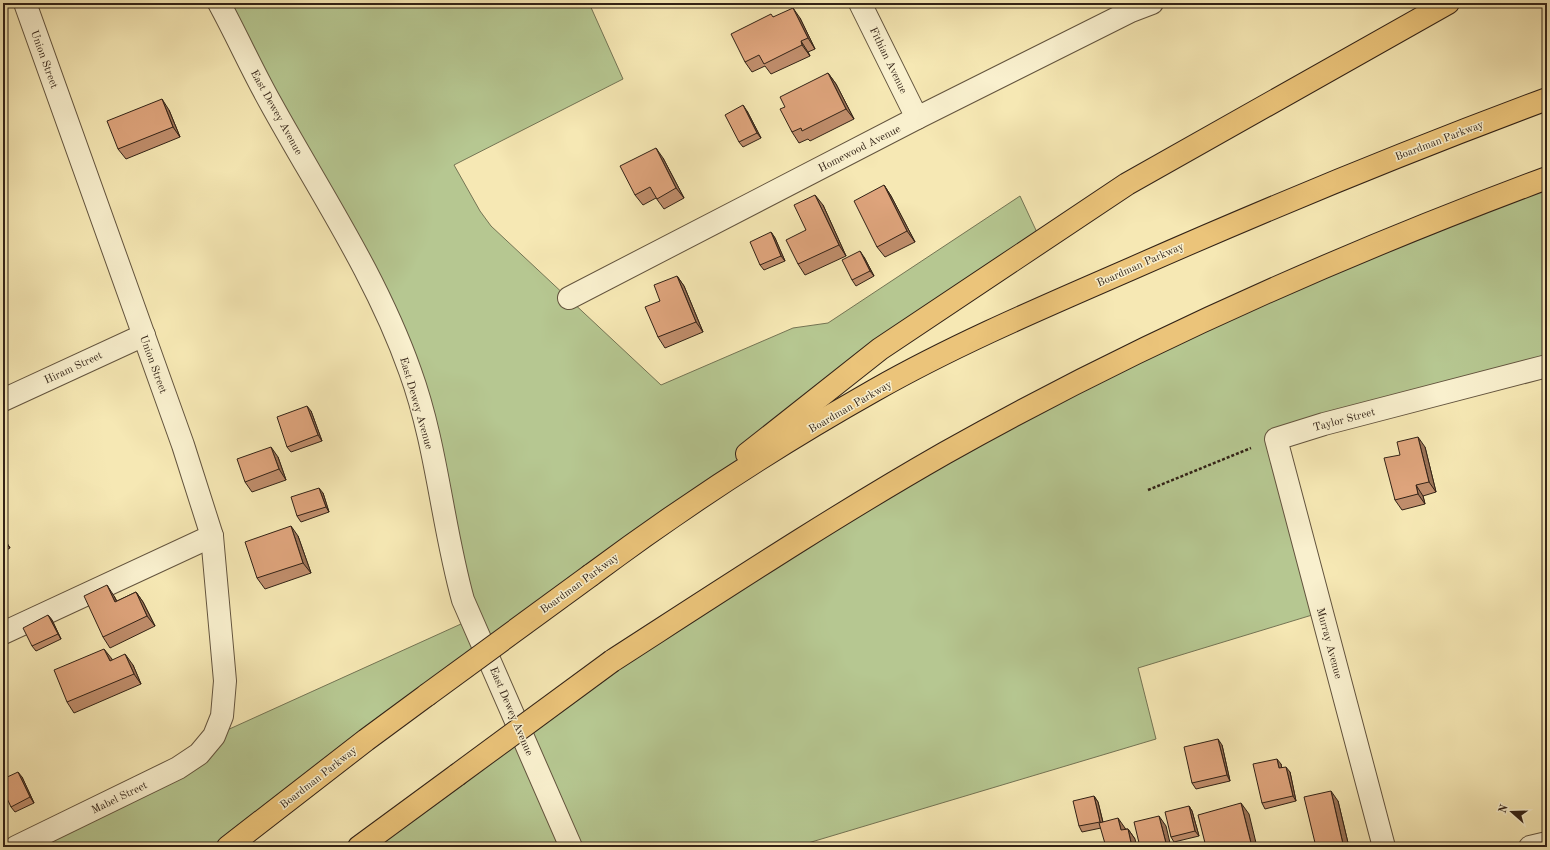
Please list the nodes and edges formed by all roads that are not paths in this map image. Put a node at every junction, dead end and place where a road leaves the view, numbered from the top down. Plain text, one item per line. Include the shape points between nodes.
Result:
1 (25, 3) edge
2 (219, 3) edge
3 (236, 3) edge
4 (860, 3) edge
5 (1152, 3) edge
6 (1448, 3) edge
7 (241, 43) junction
8 (1547, 99) edge
9 (917, 118) junction
10 (1547, 178) edge
11 (569, 298) dead end
12 (144, 335) junction
13 (1547, 366) edge
14 (3, 400) edge
15 (1276, 439) joint
16 (212, 536) junction
17 (637, 541) junction
18 (3, 633) edge
19 (214, 736) joint
20 (1547, 843) edge
21 (16, 847) edge
22 (228, 847) edge
23 (359, 847) edge
24 (571, 847) edge
25 (1384, 847) edge
26 (1530, 847) edge

1 - 12 street, Union Street
2 - 7 street, East Dewey Avenue
3 - 7 street
4 - 9 street, Fithian Avenue
5 - 9 street, Homewood Avenue via 1131,11
6 - 17 highway via 1127,184 880,349
7 - 24 street, East Dewey Avenue via 269,100 366,270 390,319 411,372 427,430 453,563 463,600
8 - 17 highway, Boardman Parkway via 1399,155 1011,321 876,389 737,473
9 - 11 street, Homewood Avenue
10 - 23 highway, bridge via 1327,265 1189,327 1063,390 946,453 842,513 612,661
12 - 14 street, Hiram Street
12 - 16 street, Union Street
13 - 15 street, Taylor Street
15 - 25 street, Murray Avenue
16 - 18 street
16 - 19 street, Union Street via 225,681 222,716
17 - 22 highway, Boardman Parkway, bridge via 366,740
19 - 21 street, Mabel Street via 199,754 178,768
20 - 26 street

